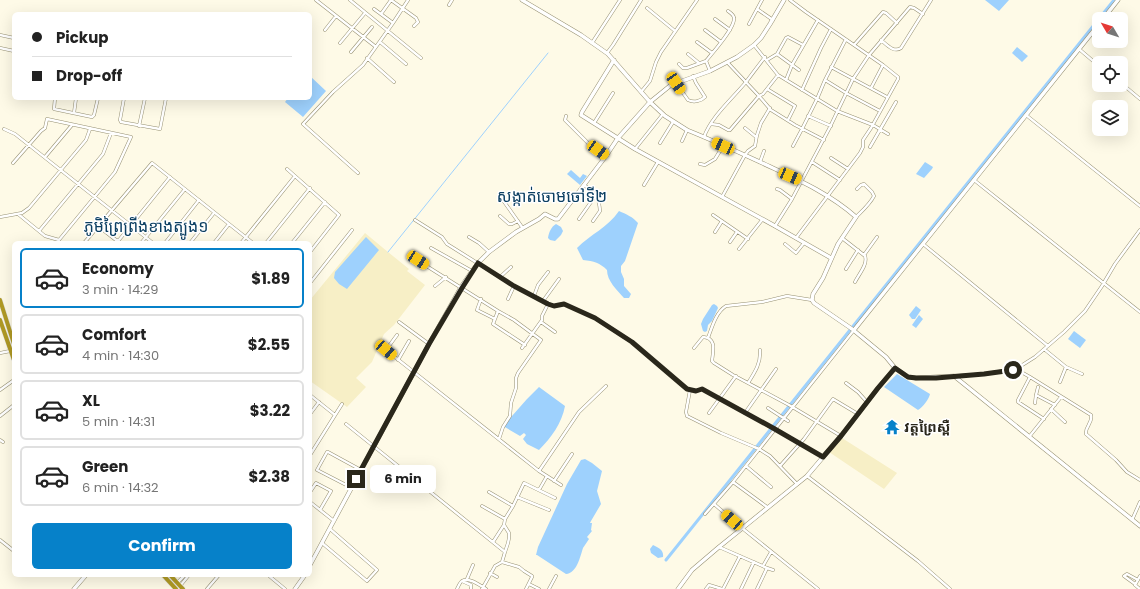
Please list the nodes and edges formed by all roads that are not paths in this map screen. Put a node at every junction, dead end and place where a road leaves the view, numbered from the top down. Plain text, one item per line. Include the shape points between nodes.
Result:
1 (316, 0) edge
2 (350, 0) edge
3 (391, 0) edge
4 (408, 0) edge
5 (452, 0) edge
6 (522, 0) edge
7 (620, 0) edge
8 (642, 0) edge
9 (697, 0) edge
10 (762, 0) edge
11 (784, 0) edge
12 (790, 0) edge
13 (931, 0) edge
14 (1118, 0) edge
15 (449, 5) dead end
16 (647, 8) dead end
17 (374, 9) dead end
18 (402, 9) junction
19 (757, 10) junction
20 (728, 11) dead end
21 (1109, 12) edge
22 (366, 13) junction
23 (381, 14) junction
24 (923, 14) junction
25 (336, 16) junction
26 (715, 19) dead end
27 (773, 20) junction
28 (818, 20) junction
29 (393, 23) junction
30 (897, 23) junction
31 (749, 24) dead end
32 (372, 26) dead end
33 (414, 26) dead end
34 (352, 28) junction
35 (832, 29) junction
36 (325, 30) dead end
37 (706, 30) dead end
38 (730, 30) junction
39 (388, 31) junction
40 (675, 31) junction
41 (1092, 32) edge
42 (0, 35) edge
43 (364, 37) junction
44 (12, 38) edge
45 (848, 40) junction
46 (881, 40) junction
47 (380, 42) junction
48 (697, 42) dead end
49 (721, 42) junction
50 (340, 43) dead end
51 (592, 43) junction
52 (854, 44) junction
53 (754, 45) junction
54 (803, 45) junction
55 (376, 47) junction
56 (0, 48) edge
57 (1078, 49) junction
58 (12, 51) edge
59 (351, 52) dead end
60 (607, 53) junction
61 (712, 53) junction
62 (688, 54) dead end
63 (777, 54) junction
64 (869, 55) junction
65 (765, 57) junction
66 (367, 58) junction
67 (421, 58) dead end
68 (614, 60) junction
69 (768, 60) junction
70 (1092, 60) edge
71 (706, 61) junction
72 (727, 62) junction
73 (700, 63) junction
74 (406, 64) dead end
75 (679, 64) dead end
76 (792, 65) junction
77 (883, 65) junction
78 (831, 67) junction
79 (799, 70) dead end
80 (710, 71) junction
81 (778, 75) junction
82 (693, 76) junction
83 (853, 79) junction
84 (786, 80) junction
85 (825, 80) junction
86 (394, 82) dead end
87 (746, 82) junction
88 (676, 83) junction
89 (871, 88) junction
90 (767, 89) junction
91 (1128, 89) edge
92 (802, 90) junction
93 (641, 92) junction
94 (613, 93) dead end
95 (846, 93) junction
96 (759, 96) junction
97 (887, 97) junction
98 (817, 99) junction
99 (1140, 99) edge
100 (55, 100) edge
101 (76, 100) edge
102 (97, 100) edge
103 (124, 100) edge
104 (145, 100) edge
105 (166, 100) edge
106 (650, 102) junction
107 (896, 102) dead end
108 (770, 108) junction
109 (837, 111) junction
110 (880, 111) junction
111 (74, 113) junction
112 (662, 114) junction
113 (1026, 115) junction
114 (566, 116) dead end
115 (808, 116) junction
116 (788, 120) junction
117 (673, 122) junction
118 (594, 124) junction
119 (711, 124) junction
120 (72, 125) junction
121 (140, 126) junction
122 (831, 126) junction
123 (873, 126) junction
124 (745, 128) dead end
125 (4, 129) dead end
126 (90, 129) junction
127 (802, 129) junction
128 (880, 129) junction
129 (687, 130) junction
130 (111, 133) junction
131 (888, 134) dead end
132 (704, 137) junction
133 (757, 137) junction
134 (618, 138) junction
135 (824, 140) junction
136 (682, 141) dead end
137 (660, 143) dead end
138 (29, 144) junction
139 (723, 146) junction
140 (793, 146) dead end
141 (870, 147) dead end
142 (635, 149) junction
143 (764, 151) dead end
144 (745, 155) junction
145 (606, 156) junction
146 (45, 157) junction
147 (831, 158) dead end
148 (658, 162) junction
149 (760, 162) junction
150 (812, 162) junction
151 (13, 163) dead end
152 (700, 164) dead end
153 (287, 169) dead end
154 (848, 169) junction
155 (61, 170) junction
156 (358, 172) dead end
157 (295, 176) junction
158 (170, 177) junction
159 (840, 180) junction
160 (974, 180) junction
161 (802, 181) junction
162 (78, 184) junction
163 (584, 185) junction
164 (644, 185) dead end
165 (310, 188) junction
166 (185, 189) junction
167 (777, 189) dead end
168 (857, 189) dead end
169 (596, 194) junction
170 (500, 196) dead end
171 (828, 196) junction
172 (94, 197) junction
173 (722, 198) junction
174 (792, 199) junction
175 (199, 200) junction
176 (325, 202) junction
177 (1140, 206) edge
178 (111, 210) junction
179 (214, 212) junction
180 (18, 214) junction
181 (713, 215) dead end
182 (500, 216) dead end
183 (0, 217) edge
184 (856, 217) junction
185 (579, 219) dead end
186 (416, 220) dead end
187 (762, 220) junction
188 (518, 221) junction
189 (594, 221) dead end
190 (722, 221) junction
191 (229, 224) junction
192 (98, 226) junction
193 (131, 226) junction
194 (775, 226) junction
195 (522, 228) junction
196 (352, 230) dead end
197 (1140, 230) edge
198 (39, 231) junction
199 (714, 232) dead end
200 (738, 232) junction
201 (145, 237) junction
202 (246, 237) junction
203 (469, 237) dead end
204 (877, 237) dead end
205 (842, 238) junction
206 (748, 239) junction
207 (796, 239) junction
208 (86, 241) edge
209 (118, 241) edge
210 (121, 241) edge
211 (142, 241) edge
212 (150, 241) edge
213 (167, 241) edge
214 (192, 241) edge
215 (216, 241) edge
216 (243, 241) edge
217 (251, 241) edge
218 (268, 241) edge
219 (294, 241) edge
220 (730, 242) dead end
221 (804, 243) junction
222 (785, 244) dead end
223 (923, 244) junction
224 (432, 248) dead end
225 (312, 249) edge
226 (739, 249) dead end
227 (858, 250) junction
228 (489, 252) junction
229 (864, 255) junction
230 (831, 258) junction
231 (418, 260) dead end
232 (478, 263) junction
233 (511, 267) dead end
234 (846, 269) dead end
235 (472, 271) junction
236 (548, 272) dead end
237 (446, 277) junction
238 (500, 277) junction
239 (559, 279) dead end
240 (312, 280) edge
241 (855, 282) dead end
242 (1104, 282) junction
243 (436, 286) dead end
244 (514, 286) junction
245 (462, 288) junction
246 (534, 296) junction
247 (508, 299) dead end
248 (0, 300) edge
249 (481, 300) junction
250 (812, 300) junction
251 (543, 301) junction
252 (548, 304) junction
253 (498, 311) junction
254 (1140, 312) edge
255 (495, 319) junction
256 (0, 320) edge
257 (399, 322) dead end
258 (541, 322) junction
259 (12, 327) edge
260 (8, 328) junction
261 (852, 329) junction
262 (555, 332) dead end
263 (532, 334) junction
264 (397, 335) dead end
265 (708, 338) junction
266 (12, 339) edge
267 (409, 341) dead end
268 (429, 344) junction
269 (524, 345) junction
270 (1048, 346) junction
271 (522, 348) dead end
272 (694, 348) dead end
273 (1044, 349) junction
274 (760, 350) dead end
275 (10, 351) junction
276 (0, 353) edge
277 (12, 356) edge
278 (398, 360) junction
279 (1066, 367) junction
280 (895, 368) junction
281 (776, 369) dead end
282 (1016, 369) junction
283 (414, 372) junction
284 (1082, 374) dead end
285 (736, 376) junction
286 (954, 376) junction
287 (1030, 377) junction
288 (12, 381) edge
289 (748, 382) junction
290 (1060, 382) dead end
291 (846, 383) dead end
292 (606, 386) dead end
293 (1038, 388) dead end
294 (0, 390) edge
295 (690, 390) junction
296 (762, 390) junction
297 (1036, 395) junction
298 (312, 397) edge
299 (1061, 397) junction
300 (720, 399) junction
301 (319, 402) junction
302 (868, 402) junction
303 (1035, 403) dead end
304 (342, 404) dead end
305 (1055, 405) junction
306 (791, 406) junction
307 (12, 407) edge
308 (768, 408) dead end
309 (1052, 409) junction
310 (312, 411) edge
311 (709, 413) dead end
312 (745, 413) junction
313 (859, 414) junction
314 (335, 415) junction
315 (0, 416) edge
316 (782, 417) junction
317 (1044, 419) junction
318 (788, 421) dead end
319 (817, 422) junction
320 (1065, 422) dead end
321 (346, 424) dead end
322 (773, 428) junction
323 (841, 436) junction
324 (1029, 437) junction
325 (499, 439) junction
326 (800, 443) junction
327 (374, 447) junction
328 (757, 448) junction
329 (312, 452) edge
330 (572, 454) dead end
331 (823, 457) junction
332 (746, 466) junction
333 (780, 466) junction
334 (361, 470) junction
335 (538, 471) junction
336 (547, 476) junction
337 (807, 476) junction
338 (1140, 480) edge
339 (554, 481) junction
340 (733, 482) junction
341 (561, 485) dead end
342 (797, 485) junction
343 (772, 487) dead end
344 (312, 489) edge
345 (352, 489) junction
346 (539, 490) junction
347 (489, 492) dead end
348 (517, 497) junction
349 (555, 498) dead end
350 (1140, 502) edge
351 (312, 504) edge
352 (714, 504) junction
353 (482, 506) dead end
354 (513, 506) junction
355 (767, 508) junction
356 (320, 510) junction
357 (550, 510) dead end
358 (705, 514) dead end
359 (505, 519) junction
360 (1132, 520) junction
361 (334, 521) junction
362 (504, 525) junction
363 (1140, 526) edge
364 (330, 528) junction
365 (742, 528) junction
366 (0, 542) edge
367 (492, 542) junction
368 (322, 543) junction
369 (719, 547) junction
370 (12, 550) edge
371 (504, 552) junction
372 (771, 552) junction
373 (740, 556) junction
374 (312, 561) edge
375 (502, 562) junction
376 (754, 562) junction
377 (473, 565) dead end
378 (763, 566) junction
379 (767, 568) junction
380 (773, 570) dead end
381 (490, 573) junction
382 (556, 576) dead end
383 (1140, 576) edge
384 (84, 577) edge
385 (166, 577) edge
386 (172, 577) edge
387 (184, 577) edge
388 (187, 577) edge
389 (217, 577) edge
390 (270, 577) edge
391 (303, 577) edge
392 (497, 577) dead end
393 (467, 579) junction
394 (1138, 580) junction
395 (462, 581) junction
396 (529, 584) junction
397 (1135, 584) junction
398 (179, 587) edge
399 (679, 587) edge
400 (470, 588) edge
401 (482, 588) edge
402 (74, 589) edge
403 (207, 589) edge
404 (285, 589) edge
405 (294, 589) edge
406 (456, 589) edge
407 (486, 589) edge
408 (526, 589) edge
409 (539, 589) edge
410 (548, 589) edge
411 (684, 589) edge
412 (706, 589) edge
413 (722, 589) edge
414 (740, 589) edge
415 (757, 589) edge
416 (818, 589) edge
417 (950, 589) edge
418 (1140, 589) edge

1 - 25 street
2 - 22 street
3 - 18 street
3 - 23 street
4 - 18 street
5 - 15 street
6 - 51 street
7 - 51 street
8 - 60 street
9 - 40 street
10 - 19 street
11 - 27 street
12 - 28 street
13 - 24 street
14 - 21 street
16 - 40 street
17 - 23 street
18 - 29 street
18 - 33 street via 417,20
19 - 27 street
19 - 31 street
20 - 38 street via 734,16
22 - 34 street
22 - 39 street
23 - 29 street
24 - 30 street via 911,7
24 - 46 street via 898,50
25 - 34 street
25 - 36 street
26 - 38 street
27 - 53 street
28 - 35 street
28 - 54 street
29 - 39 street
30 - 46 street
30 - 52 street via 883,12
32 - 43 street
34 - 43 street
34 - 50 street
35 - 45 street
35 - 92 street
37 - 49 street
38 - 49 street
39 - 47 street
39 - 67 street
40 - 93 street via 656,62 650,82
41 - 57 street
42 - 44 street
43 - 55 street
43 - 59 street
45 - 52 street
45 - 78 street via 845,41
46 - 64 street
47 - 55 street
47 - 74 street
48 - 61 street
49 - 61 street
51 - 60 street
52 - 64 street
53 - 65 street
53 - 72 street
54 - 63 street via 786,38
54 - 76 street
55 - 66 street
56 - 58 street
57 - 70 street
57 - 113 street
60 - 68 street
61 - 71 street
62 - 73 street
63 - 69 street
63 - 76 street
64 - 77 street
64 - 83 street
65 - 69 street
65 - 87 street
66 - 86 street
66 - 156 street via 363,65 303,124
68 - 93 street
68 - 118 street via 581,114
69 - 81 street
71 - 73 street
71 - 80 street
72 - 80 street
72 - 87 street
73 - 75 street via 684,69
76 - 79 street
76 - 84 street
77 - 89 street
77 - 97 street via 898,77
78 - 83 street
78 - 85 street
80 - 82 street
81 - 84 street
81 - 90 street
82 - 88 street
82 - 88 street via 705,96 700,101 688,100
83 - 89 street
83 - 95 street
84 - 92 street
85 - 95 street
85 - 98 street
87 - 96 street
87 - 119 street
88 - 106 street
89 - 97 street
90 - 96 street
90 - 116 street via 795,106
91 - 99 street
92 - 98 street
93 - 106 street
94 - 118 street
95 - 109 street
95 - 110 street
96 - 108 street
96 - 119 street via 730,130
97 - 110 street
98 - 109 street
98 - 115 street
100 - 111 street via 54,109
101 - 111 street
102 - 111 street via 93,117
103 - 121 street via 121,122
104 - 121 street
105 - 121 street via 160,129
106 - 112 street
106 - 134 street
107 - 128 street
108 - 116 street
108 - 133 street via 761,123
109 - 122 street
109 - 123 street
110 - 123 street
112 - 117 street
112 - 142 street
113 - 160 street
113 - 177 street
114 - 145 street via 565,120 590,145
115 - 122 street
115 - 127 street
116 - 127 street
117 - 129 street
117 - 137 street
118 - 134 street
119 - 132 street
120 - 126 street
120 - 138 street via 47,119 45,128
120 - 146 street
122 - 135 street
123 - 128 street
123 - 154 street via 863,140 860,153
124 - 133 street
125 - 138 street
126 - 130 street
126 - 155 street via 86,140
127 - 135 street
127 - 140 street
128 - 131 street
128 - 141 street
129 - 132 street
129 - 136 street
130 - 162 street via 103,154
130 - 172 street via 131,138 115,172
132 - 139 street
133 - 144 street via 755,146
134 - 142 street
134 - 145 street
135 - 150 street
138 - 146 street
138 - 151 street
139 - 144 street
139 - 152 street via 714,159 705,165
142 - 148 street
143 - 149 street
144 - 149 street
144 - 173 street
145 - 163 street
146 - 155 street
147 - 154 street
148 - 164 street
148 - 173 street
149 - 161 street
150 - 159 street
150 - 161 street
153 - 157 street
154 - 159 street
155 - 162 street
155 - 180 street via 29,208
157 - 165 street
157 - 202 street
158 - 166 street
158 - 178 street via 152,163
158 - 193 street
159 - 171 street
160 - 223 street
160 - 242 street
161 - 171 street
161 - 174 street
162 - 172 street
162 - 198 street
163 - 169 street
163 - 195 street via 558,219 544,214
165 - 176 street
165 - 218 street
166 - 175 street
166 - 201 street
167 - 174 street
168 - 184 street via 864,184 874,196
169 - 185 street
169 - 189 street via 601,210
170 - 188 street
171 - 184 street
171 - 207 street
172 - 178 street
172 - 198 street via 59,240 45,236
173 - 187 street
174 - 194 street
175 - 179 street
175 - 213 street
176 - 219 street
176 - 225 street via 339,215
178 - 192 street
178 - 193 street
179 - 191 street
179 - 214 street
180 - 183 street
180 - 198 street
181 - 190 street
182 - 188 street via 509,224
184 - 205 street
186 - 232 street via 442,237 447,244
187 - 194 street
187 - 206 street
188 - 195 street
190 - 199 street
190 - 200 street
191 - 202 street
191 - 215 street
192 - 208 street
192 - 209 street
193 - 201 street
193 - 210 street
194 - 207 street
195 - 228 street
196 - 240 street
197 - 242 street
200 - 206 street
200 - 220 street
201 - 211 street
201 - 212 street
202 - 216 street
202 - 217 street
203 - 228 street
204 - 229 street
205 - 227 street
205 - 230 street
206 - 226 street
207 - 221 street
221 - 222 street via 796,253
221 - 230 street
223 - 261 street
223 - 270 street
224 - 235 street
227 - 229 street
227 - 234 street
228 - 232 street
229 - 241 street via 866,263
230 - 250 street
231 - 237 street
232 - 235 street
232 - 238 street
233 - 238 street
235 - 245 street
236 - 246 street via 538,285
237 - 243 street
237 - 245 street
238 - 244 street
239 - 251 street
242 - 254 street
242 - 270 street via 1085,311
244 - 246 street
244 - 247 street
245 - 249 street
245 - 268 street
246 - 251 street
248 - 260 highway
249 - 253 street
249 - 255 street via 477,310
250 - 261 street
250 - 265 street via 787,296 726,306 718,314
251 - 252 street
252 - 258 street
252 - 295 street via 564,304 595,318 632,342
253 - 255 street
253 - 263 street
255 - 269 street via 494,324
256 - 275 highway
257 - 268 street
258 - 262 street
258 - 263 street
259 - 260 street
260 - 266 highway
261 - 280 street via 886,357
261 - 306 street
263 - 269 street
263 - 325 street via 541,340 518,373 510,416
264 - 278 street via 386,350
265 - 272 street via 703,337
265 - 285 street via 713,344 713,362
267 - 278 street
268 - 283 street
269 - 271 street
270 - 273 street
273 - 279 street
273 - 282 street
274 - 289 street via 761,357
275 - 276 street
275 - 277 highway
278 - 283 street
279 - 284 street
279 - 290 street
280 - 286 street via 912,378
280 - 302 street
281 - 296 street
282 - 286 street
282 - 287 street
283 - 325 street
283 - 327 street
285 - 289 street
285 - 300 street
286 - 324 street
287 - 299 street
287 - 317 street via 1018,402
288 - 294 street
289 - 296 street
291 - 302 street
292 - 335 street via 579,412
293 - 297 street
295 - 300 street via 702,389
295 - 328 street via 687,416
296 - 306 street
296 - 312 street
297 - 303 street
297 - 305 street
298 - 301 street
299 - 305 street
299 - 338 street via 1091,415 1092,421 1086,434 1127,472
300 - 311 street
300 - 312 street
301 - 310 street
301 - 314 street
302 - 313 street
304 - 314 street
305 - 309 street
306 - 316 street
306 - 319 street
307 - 315 street
308 - 316 street
309 - 317 street
309 - 320 street
312 - 322 street
313 - 319 street via 833,399
313 - 323 street
314 - 329 street
316 - 318 street
316 - 322 street
317 - 324 street
319 - 323 street
319 - 326 street
321 - 327 street
322 - 326 street
322 - 328 street
323 - 331 street
324 - 360 street
325 - 335 street
326 - 331 street
326 - 333 street
327 - 334 street
327 - 367 street
328 - 332 street
328 - 333 street
330 - 339 street
331 - 337 street
332 - 340 street
332 - 343 street
333 - 342 street
334 - 345 street
334 - 345 street via 328,452 318,467 317,470
335 - 336 street
336 - 339 street
336 - 346 street
337 - 342 street
337 - 417 street via 918,561
339 - 341 street
340 - 352 street
340 - 355 street
342 - 355 street
344 - 356 street via 316,483 331,491
345 - 361 street
346 - 348 street via 524,483
346 - 349 street
347 - 354 street
348 - 354 street
348 - 357 street
350 - 360 street
351 - 356 street
352 - 358 street
352 - 365 street
353 - 359 street
354 - 359 street
355 - 365 street
356 - 361 street
359 - 362 street
360 - 363 street
361 - 364 street
362 - 367 street
362 - 371 street via 509,538
364 - 368 street
364 - 368 street via 377,570 367,581
365 - 369 street
365 - 372 street
366 - 370 street
367 - 371 street
368 - 374 street
369 - 373 street
369 - 399 street via 692,570
371 - 375 street
372 - 378 street
372 - 416 street
373 - 376 street
373 - 413 street
375 - 381 street
375 - 396 street via 519,566 532,576
376 - 378 street
376 - 414 street
377 - 393 street
378 - 379 street
379 - 380 street
379 - 415 street
381 - 392 street
381 - 401 street
382 - 410 street
383 - 394 street
384 - 402 street
385 - 398 highway
386 - 398 highway
387 - 398 street
388 - 398 street
389 - 403 street
390 - 404 street
391 - 405 street
393 - 395 street
393 - 401 street
394 - 397 street
394 - 397 street via 1125,574 1124,578
395 - 400 street via 471,585
395 - 406 street
396 - 408 street
396 - 409 street
397 - 418 street
399 - 411 street
401 - 407 street
412 - 413 street via 711,585

